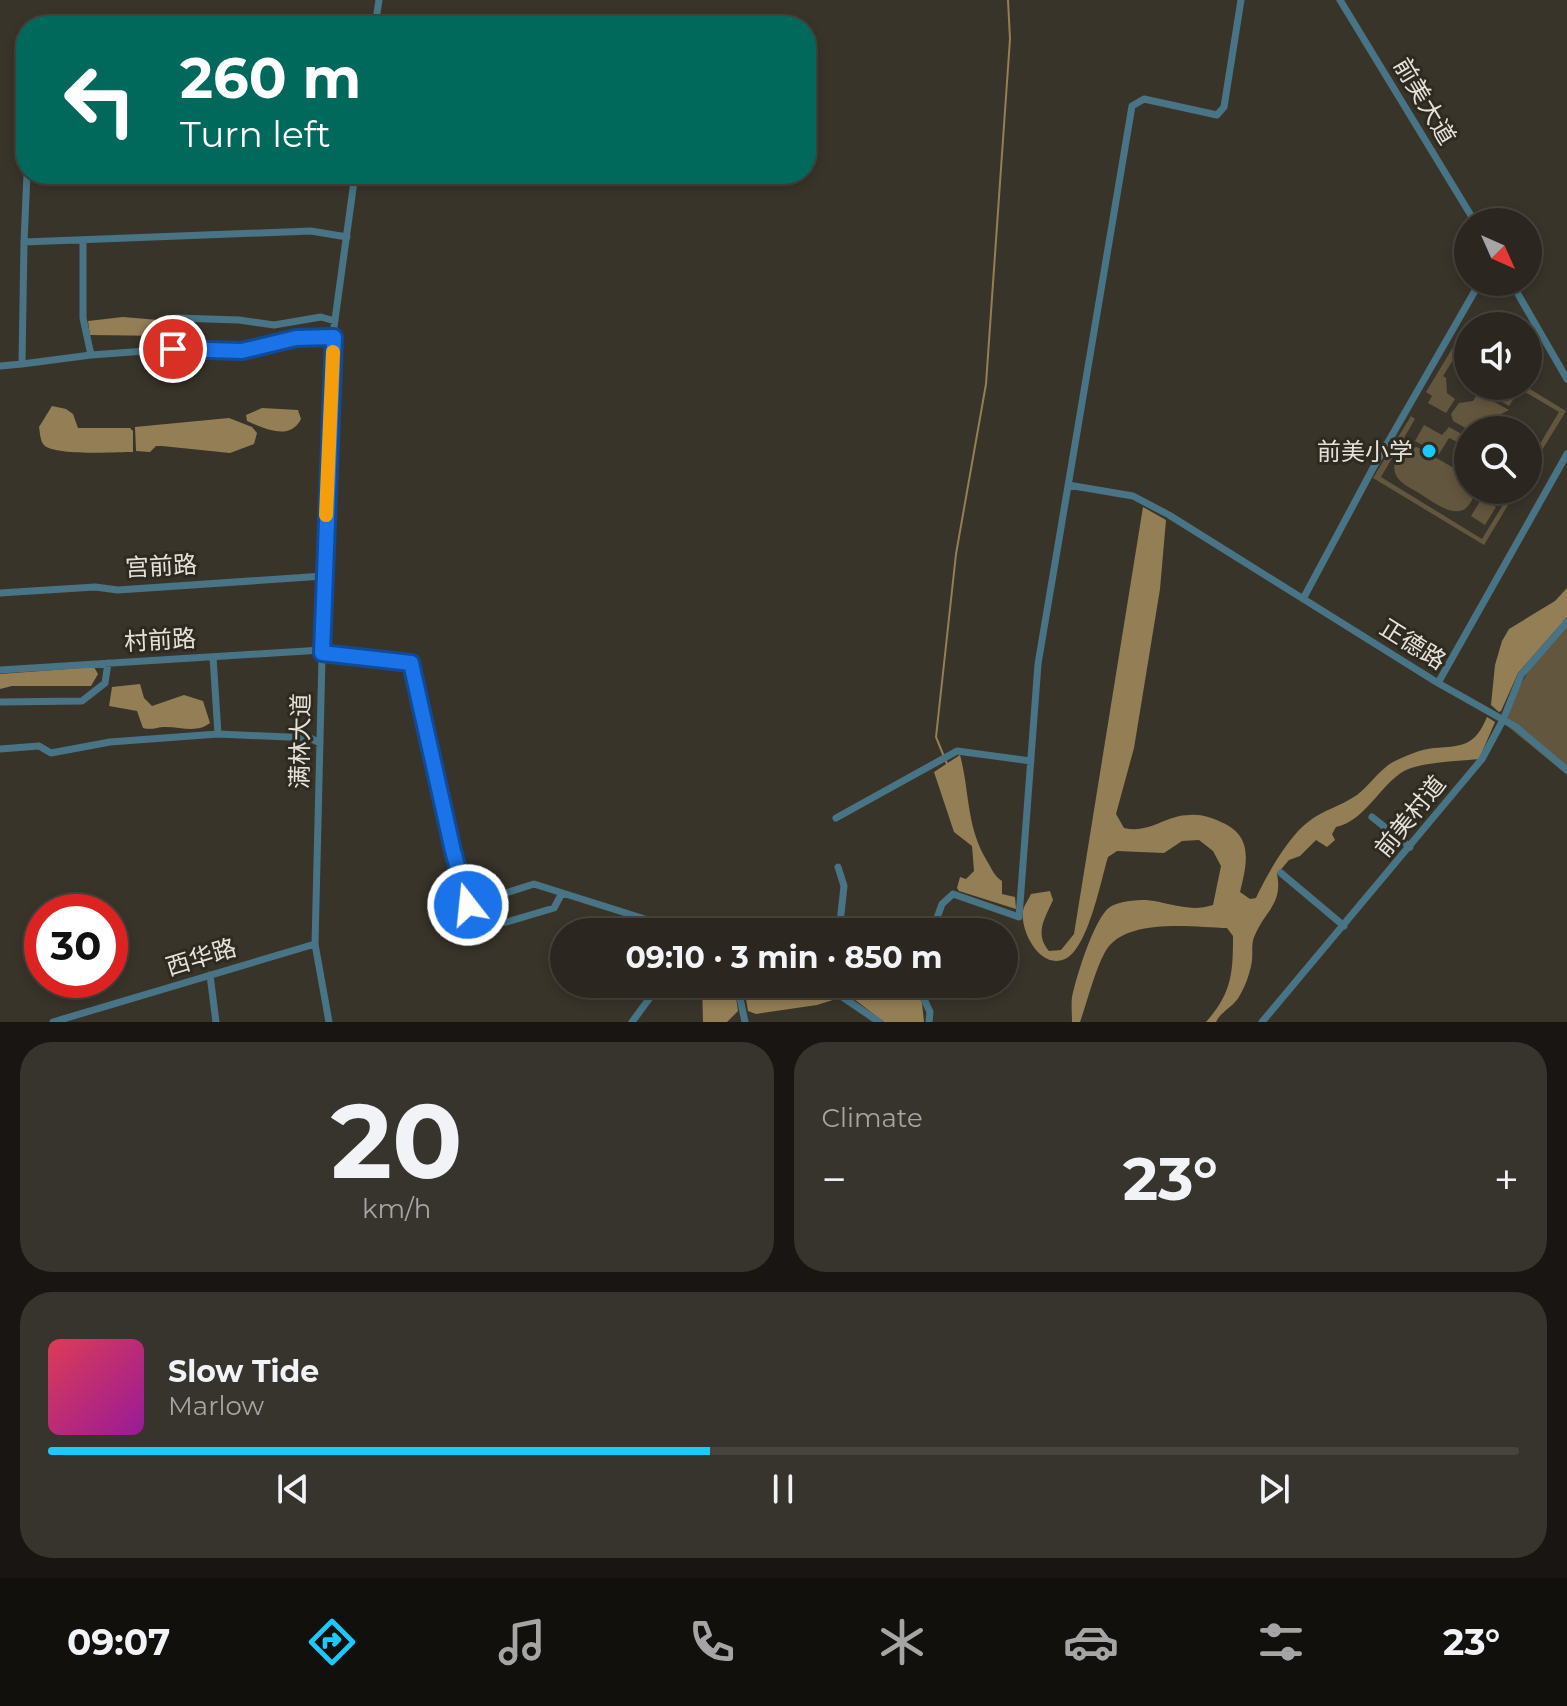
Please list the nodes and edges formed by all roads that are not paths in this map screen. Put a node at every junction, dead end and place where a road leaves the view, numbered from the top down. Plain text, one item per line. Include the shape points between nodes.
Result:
1 (1241, 0) edge
2 (1340, 0) edge
3 (27, 184) edge
4 (354, 184) edge
5 (1466, 208) edge
6 (347, 237) junction
7 (83, 240) junction
8 (24, 242) junction
9 (1472, 296) edge
10 (1519, 296) edge
11 (335, 321) junction
12 (334, 337) junction
13 (173, 349) junction
14 (91, 355) junction
15 (22, 364) junction
16 (0, 366) edge
17 (1567, 379) edge
18 (1567, 454) edge
19 (1068, 485) junction
20 (324, 576) junction
21 (0, 593) edge
22 (1303, 599) junction
23 (1567, 622) edge
24 (322, 651) junction
25 (213, 657) junction
26 (108, 663) junction
27 (0, 670) edge
28 (1438, 683) junction
29 (0, 702) edge
30 (1503, 720) junction
31 (218, 734) junction
32 (320, 743) junction
33 (0, 749) edge
34 (1031, 761) junction
35 (1567, 770) edge
36 (1372, 817) dead end
37 (836, 818) dead end
38 (1410, 847) junction
39 (838, 867) dead end
40 (1281, 873) dead end
41 (560, 892) junction
42 (468, 905) junction
43 (642, 918) edge
44 (841, 918) edge
45 (937, 918) edge
46 (1344, 926) junction
47 (315, 944) junction
48 (210, 975) junction
49 (650, 998) edge
50 (740, 998) edge
51 (844, 998) edge
52 (924, 998) edge
53 (53, 1022) edge
54 (216, 1022) edge
55 (329, 1022) edge
56 (632, 1022) edge
57 (745, 1022) edge
58 (879, 1022) edge
59 (929, 1022) edge
60 (1262, 1022) edge

1 - 19 street via 1224,107 1217,115 1144,99 1132,106
2 - 5 street, 前美大道
3 - 8 street
4 - 6 street, 满林大道
6 - 7 street via 311,231
6 - 11 street, 满林大道
7 - 8 street
7 - 14 street via 83,318
8 - 15 street
9 - 22 street
10 - 17 street
11 - 12 street, 满林大道
11 - 13 street via 321,317 274,325 176,318
12 - 13 street via 296,338 242,351
12 - 20 street, 满林大道
13 - 14 street
14 - 15 street
15 - 16 street
18 - 28 street
19 - 22 street, 正德路 via 1133,496
19 - 34 street via 1038,664
20 - 21 street, 宫前路
20 - 24 street, 满林大道
22 - 28 street, 正德路
23 - 30 street, 前美村道 via 1521,675
24 - 25 street, 村前路
24 - 32 street, 满林大道
24 - 42 street, 村前路 via 411,663
25 - 26 street, 村前路
25 - 31 street
26 - 27 street, 村前路
26 - 29 street via 105,683 82,701
28 - 30 street, 正德路
30 - 35 street, 正德路
30 - 38 street, 前美村道 via 1482,759
31 - 32 street via 310,738
31 - 33 street via 110,742 51,753 39,746
32 - 47 street, 满林大道
34 - 37 street via 957,751
34 - 45 street via 1019,917 953,894
36 - 38 street
38 - 46 street, 前美村道
39 - 44 street via 844,886
40 - 46 street
41 - 42 street via 534,884
41 - 42 street via 554,908 507,922 484,924
41 - 43 street
46 - 60 street, 前美村道
47 - 48 street, 西华路
47 - 55 street, 满林大道
48 - 53 street, 西华路
48 - 54 street
49 - 56 street
50 - 57 street
51 - 58 street
52 - 59 street

